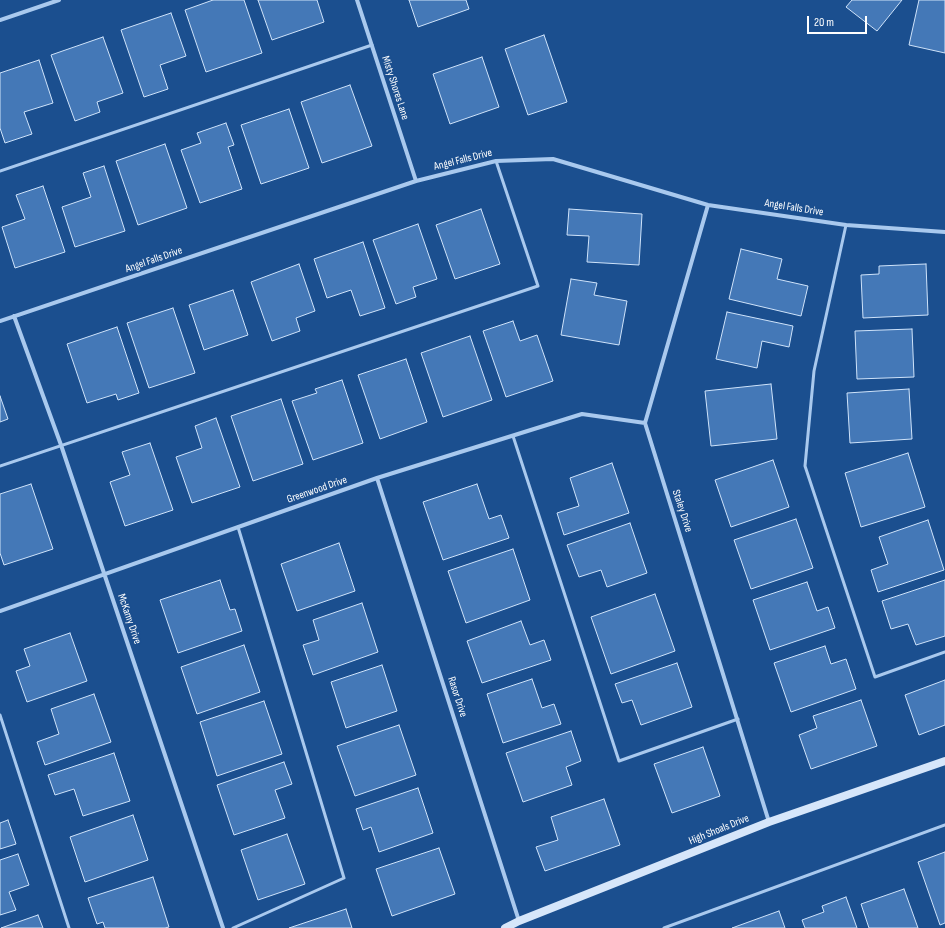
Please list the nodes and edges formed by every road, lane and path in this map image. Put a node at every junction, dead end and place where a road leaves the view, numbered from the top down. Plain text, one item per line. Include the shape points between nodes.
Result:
1 (59, 0) edge
2 (357, 0) edge
3 (0, 20) edge
4 (372, 45) junction
5 (496, 161) junction
6 (0, 171) edge
7 (416, 181) junction
8 (708, 205) junction
9 (846, 225) junction
10 (945, 232) edge
11 (14, 316) junction
12 (0, 321) edge
13 (645, 424) junction
14 (513, 436) junction
15 (61, 445) junction
16 (0, 466) edge
17 (378, 478) junction
18 (238, 527) junction
19 (104, 574) junction
20 (0, 611) edge
21 (945, 652) edge
22 (0, 715) edge
23 (738, 719) junction
24 (945, 762) edge
25 (769, 822) junction
26 (945, 825) edge
27 (519, 921) junction
28 (69, 928) edge
29 (223, 928) edge
30 (233, 928) edge
31 (506, 928) edge
32 (664, 928) edge

1 - 3 street
2 - 4 street, Misty Shores Lane
4 - 6 lane
4 - 7 street, Misty Shores Lane
5 - 7 street, Angel Falls Drive
5 - 8 street, Angel Falls Drive via 553,159
5 - 15 lane via 538,286
7 - 11 street, Angel Falls Drive
8 - 9 street, Angel Falls Drive
8 - 13 street
9 - 10 street, Angel Falls Drive
9 - 21 lane via 814,371 805,466 875,677
11 - 12 street, Angel Falls Drive
11 - 15 street, McKamy Drive
13 - 14 street, Greenwood Drive via 582,414
13 - 23 street, Staley Drive
14 - 17 street, Greenwood Drive
14 - 23 lane via 619,761
15 - 16 lane
15 - 19 street, McKamy Drive
17 - 18 street, Greenwood Drive
17 - 27 street, Rasor Drive
18 - 19 street, Greenwood Drive
18 - 30 lane via 344,878
19 - 20 street, Greenwood Drive
19 - 29 street, McKamy Drive
22 - 28 lane
23 - 25 street, Staley Drive
24 - 25 street, High Shoals Drive
25 - 27 street, High Shoals Drive
26 - 32 lane
27 - 31 street, High Shoals Drive

